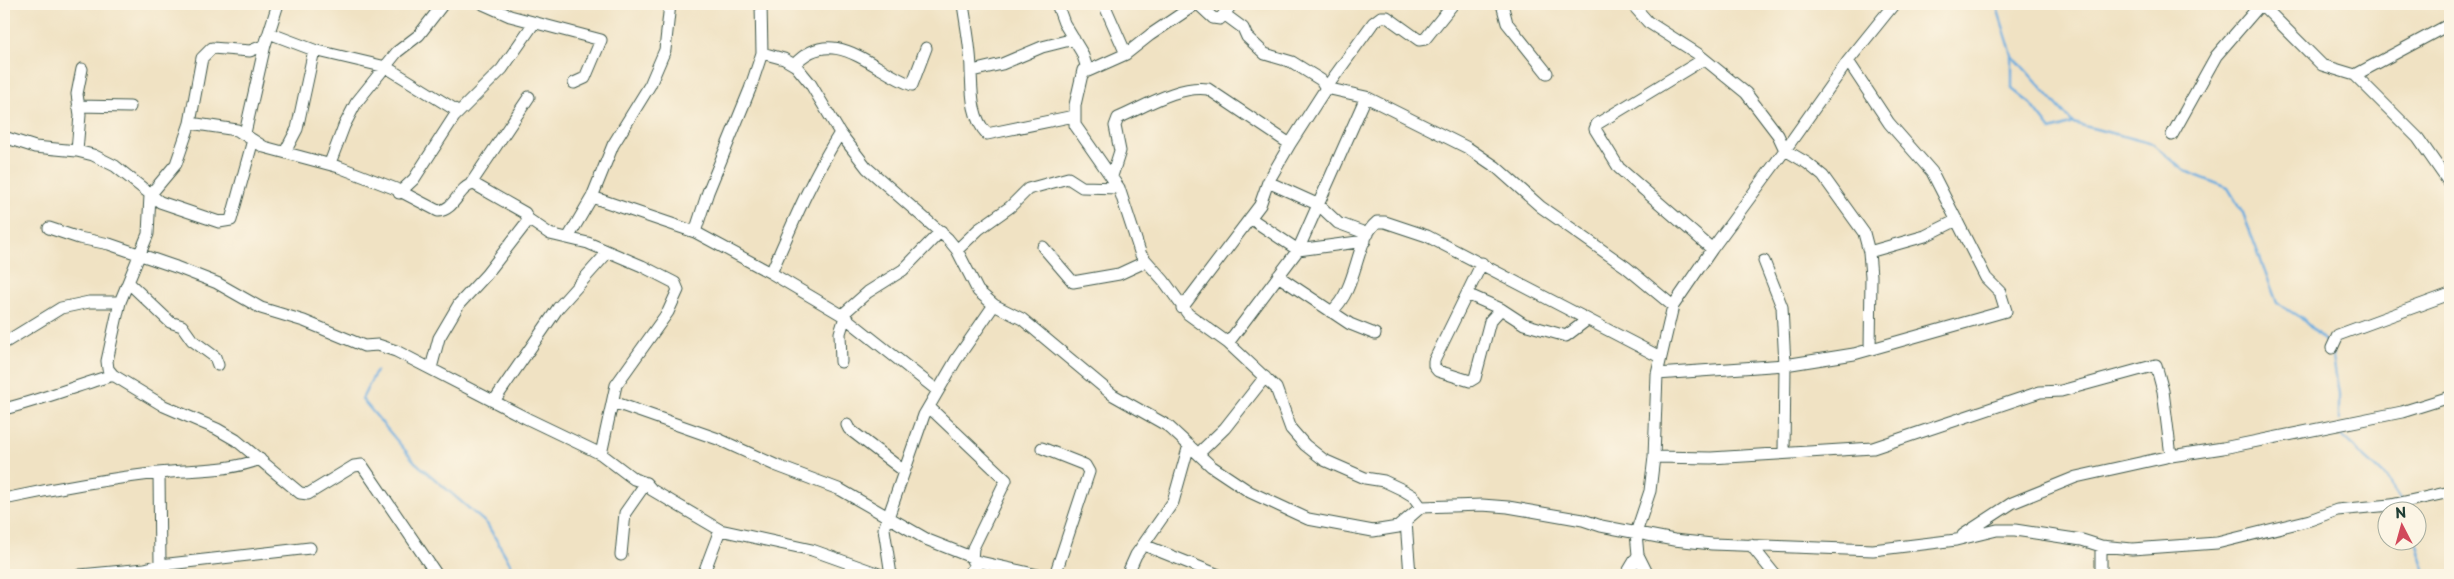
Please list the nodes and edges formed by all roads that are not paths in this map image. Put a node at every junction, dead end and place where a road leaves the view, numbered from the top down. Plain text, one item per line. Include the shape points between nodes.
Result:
1 (278, 4) edge
2 (443, 4) edge
3 (482, 4) edge
4 (670, 4) edge
5 (761, 4) edge
6 (963, 4) edge
7 (1057, 4) edge
8 (1104, 4) edge
9 (1195, 4) edge
10 (1232, 4) edge
11 (1453, 4) edge
12 (1502, 4) edge
13 (1632, 4) edge
14 (1894, 4) edge
15 (2261, 4) edge
16 (1224, 14) junction
17 (534, 23) junction
18 (2450, 24) edge
19 (269, 33) junction
20 (1074, 40) junction
21 (265, 45) junction
22 (926, 48) dead end
23 (314, 50) junction
24 (762, 53) junction
25 (1126, 54) junction
26 (1704, 59) junction
27 (1848, 61) junction
28 (794, 65) junction
29 (386, 67) junction
30 (82, 69) dead end
31 (1088, 70) junction
32 (972, 72) junction
33 (1547, 73) dead end
34 (2355, 75) junction
35 (574, 83) dead end
36 (1326, 88) junction
37 (529, 97) dead end
38 (1366, 97) junction
39 (78, 106) junction
40 (130, 107) dead end
41 (459, 112) junction
42 (1074, 116) junction
43 (190, 123) junction
44 (840, 133) junction
45 (2172, 135) dead end
46 (4, 137) edge
47 (249, 137) junction
48 (1290, 144) junction
49 (1786, 150) junction
50 (77, 151) junction
51 (285, 152) junction
52 (330, 164) junction
53 (1112, 176) junction
54 (1268, 182) junction
55 (2450, 184) edge
56 (470, 185) junction
57 (1119, 188) junction
58 (399, 193) junction
59 (150, 196) junction
60 (592, 197) junction
61 (1319, 205) junction
62 (1250, 218) junction
63 (528, 219) junction
64 (1957, 220) junction
65 (49, 228) dead end
66 (941, 231) junction
67 (695, 232) junction
68 (1366, 237) junction
69 (568, 238) junction
70 (1043, 247) dead end
71 (1712, 249) junction
72 (957, 250) junction
73 (1298, 250) junction
74 (608, 252) junction
75 (1869, 252) junction
76 (140, 254) junction
77 (1764, 261) dead end
78 (1145, 262) junction
79 (1482, 263) junction
80 (770, 273) junction
81 (1278, 276) junction
82 (129, 283) junction
83 (1467, 294) junction
84 (2450, 294) edge
85 (120, 302) junction
86 (994, 305) junction
87 (1673, 306) junction
88 (1182, 308) junction
89 (1501, 310) junction
90 (1332, 312) junction
91 (843, 316) junction
92 (1587, 320) junction
93 (1375, 334) dead end
94 (4, 343) edge
95 (1228, 343) junction
96 (2332, 348) dead end
97 (1870, 349) junction
98 (1660, 357) junction
99 (841, 362) dead end
100 (218, 365) dead end
101 (1785, 366) junction
102 (430, 368) junction
103 (1657, 374) junction
104 (113, 375) junction
105 (1265, 376) junction
106 (938, 391) junction
107 (2450, 397) edge
108 (494, 401) junction
109 (613, 402) junction
110 (930, 407) junction
111 (4, 409) edge
112 (847, 424) dead end
113 (1189, 445) junction
114 (1042, 448) dead end
115 (1784, 452) junction
116 (601, 454) junction
117 (1198, 454) junction
118 (2171, 456) junction
119 (1654, 457) junction
120 (260, 459) junction
121 (904, 471) junction
122 (159, 473) junction
123 (646, 483) junction
124 (2450, 492) edge
125 (4, 499) edge
126 (1421, 508) junction
127 (888, 515) junction
128 (1406, 522) junction
129 (720, 530) junction
130 (1636, 533) junction
131 (1956, 540) junction
132 (1144, 545) junction
133 (1752, 545) junction
134 (2101, 546) junction
135 (310, 548) dead end
136 (621, 555) dead end
137 (1638, 555) junction
138 (975, 560) junction
139 (160, 565) junction
140 (98, 574) edge
141 (80, 575) edge
142 (437, 575) edge
143 (704, 575) edge
144 (882, 575) edge
145 (891, 575) edge
146 (967, 575) edge
147 (1038, 575) edge
148 (1055, 575) edge
149 (1127, 575) edge
150 (1219, 575) edge
151 (1410, 575) edge
152 (1626, 575) edge
153 (1648, 575) edge
154 (1775, 575) edge
155 (2101, 575) edge

1 - 19 street
2 - 29 street
3 - 17 street
4 - 60 street via 665,50 650,85 613,145
5 - 24 street
6 - 32 street
7 - 20 street
8 - 25 street
9 - 16 street via 1213,18 1220,19
9 - 25 street
10 - 16 street
11 - 36 street via 1425,39 1419,40 1387,16 1381,17 1373,23
12 - 33 street via 1507,23
13 - 26 street via 1648,22
14 - 27 street
15 - 34 street via 2322,65
15 - 45 street via 2216,56
16 - 36 street via 1242,28 1265,54 1292,62 1321,80
17 - 35 street via 601,40 585,78
17 - 41 street via 498,75
18 - 34 street
19 - 21 street
19 - 23 street
20 - 31 street
20 - 32 street via 1042,47 1002,64
21 - 43 street via 250,51 212,48 206,52 200,63
21 - 47 street
22 - 28 street via 912,84 903,83 838,46 812,51
23 - 29 street
23 - 51 street via 297,129
24 - 28 street
24 - 67 street
25 - 31 street
26 - 49 street via 1746,93
26 - 71 street via 1597,124 1595,129 1618,168
27 - 49 street
27 - 64 street via 1889,123 1932,172
28 - 44 street via 810,83
29 - 41 street
29 - 52 street via 349,116
30 - 39 street
31 - 42 street via 1083,70
32 - 42 street via 971,93 978,123 987,134
34 - 55 street via 2418,138
36 - 38 street
36 - 48 street
37 - 56 street
38 - 61 street
38 - 87 street via 1468,148
39 - 40 street
39 - 50 street
41 - 58 street via 414,178
42 - 53 street via 1080,135
43 - 47 street via 226,127
43 - 59 street via 176,164
44 - 66 street via 876,178
44 - 80 street via 805,197
46 - 50 street via 34,147
47 - 51 street via 264,147
47 - 59 street via 231,220 219,222 169,206
48 - 53 street via 1208,89 1178,91 1118,118 1115,126 1120,151
48 - 54 street
49 - 71 street
49 - 75 street via 1807,163 1832,186 1864,233
50 - 59 street via 110,163
51 - 52 street
52 - 58 street
53 - 57 street
54 - 61 street
54 - 62 street via 1264,196
56 - 58 street via 445,211 432,209
56 - 63 street via 480,186 504,200 526,213
57 - 72 street via 1082,187 1068,178 1028,189
57 - 78 street
59 - 76 street via 149,226
60 - 67 street
60 - 69 street
61 - 68 street via 1338,223
61 - 73 street
62 - 73 street
62 - 88 street
63 - 69 street via 550,234
63 - 102 street via 486,275 459,304 439,338
64 - 75 street via 1925,236
64 - 97 street via 1986,278 2000,292 2006,311
65 - 76 street
66 - 72 street
66 - 91 street via 904,270 872,289
67 - 80 street
68 - 73 street
68 - 79 street via 1377,222 1385,222 1427,236
68 - 90 street via 1346,295
69 - 74 street
70 - 78 street via 1073,282 1119,274
71 - 87 street
72 - 86 street via 978,291
73 - 81 street
74 - 108 street via 558,308
74 - 109 street via 668,279 678,290 668,312 618,380
75 - 97 street
76 - 82 street
76 - 102 street via 217,283 261,308 304,321 364,346 378,345 396,351
77 - 101 street via 1782,307
78 - 88 street via 1164,281
79 - 83 street
79 - 92 street
80 - 91 street
81 - 90 street
81 - 95 street
82 - 85 street
82 - 100 street via 170,322 182,326 192,340 215,357
83 - 89 street
83 - 89 street via 1434,361 1438,371 1470,381 1475,378 1490,321
84 - 96 street via 2338,335
85 - 94 street via 89,302 61,308
85 - 104 street via 107,361
86 - 106 street
86 - 113 street via 1022,319 1113,395 1160,420
87 - 98 street
88 - 95 street
89 - 92 street via 1524,324 1566,336
90 - 93 street
91 - 99 street
91 - 106 street
92 - 98 street
95 - 105 street
97 - 101 street
98 - 103 street
101 - 103 street
101 - 115 street
102 - 108 street
103 - 119 street
104 - 111 street via 39,401
104 - 120 street via 164,406 223,432
105 - 117 street via 1225,428
105 - 126 street via 1280,396 1291,429 1305,445 1324,460 1403,490 1414,496
106 - 110 street
107 - 118 street via 2402,412
108 - 116 street
109 - 116 street
109 - 127 street via 718,439 841,490
110 - 121 street via 924,415
110 - 138 street via 1006,480 973,548
112 - 121 street via 862,440
113 - 117 street
113 - 132 street via 1173,502
114 - 148 street via 1085,465 1089,472
115 - 118 street via 1873,448 2040,392 2061,390 2156,364 2163,391
115 - 119 street via 1712,458
116 - 123 street via 634,479
117 - 128 street via 1250,492 1308,519 1373,531 1385,531
118 - 131 street via 2076,477 2012,504
119 - 130 street via 1650,491
120 - 122 street via 241,466
120 - 142 street via 304,495 354,466 362,465
121 - 127 street
122 - 125 street
122 - 139 street
123 - 129 street via 652,490
123 - 136 street via 625,513
124 - 134 street via 2412,502 2337,510 2217,543 2132,549
126 - 128 street
126 - 130 street via 1482,505 1508,508 1583,520
127 - 138 street via 928,540
127 - 145 street via 884,539
128 - 151 street
129 - 143 street
129 - 144 street via 812,550
130 - 133 street via 1674,540
130 - 137 street
131 - 133 street via 1873,550
131 - 134 street via 1998,530 2016,530
132 - 149 street
132 - 150 street
133 - 154 street
134 - 155 street
135 - 139 street
137 - 152 street
137 - 153 street
138 - 146 street
138 - 147 street
139 - 140 street
140 - 141 street

